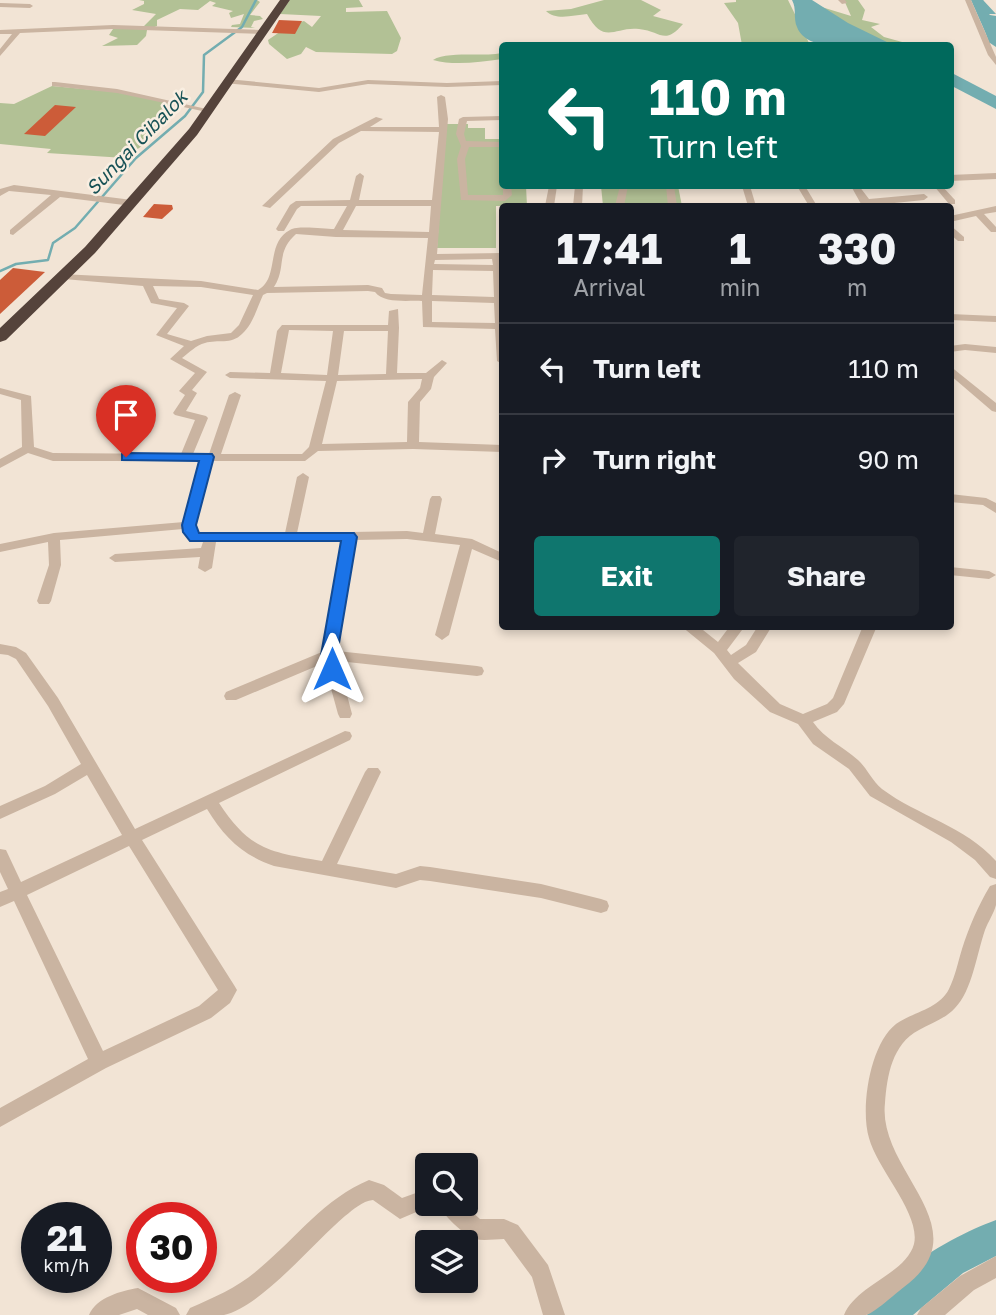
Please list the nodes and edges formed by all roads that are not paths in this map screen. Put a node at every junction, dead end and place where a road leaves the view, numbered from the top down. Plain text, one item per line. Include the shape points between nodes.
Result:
1 (285, 0) edge
2 (968, 0) edge
3 (0, 5) edge
4 (30, 6) dead end
5 (106, 15) dead end
6 (107, 27) junction
7 (18, 31) junction
8 (0, 32) edge
9 (255, 32) junction
10 (986, 43) junction
11 (996, 44) edge
12 (0, 54) edge
13 (996, 63) edge
14 (228, 81) junction
15 (499, 83) edge
16 (55, 84) dead end
17 (441, 97) dead end
18 (196, 108) junction
19 (499, 118) edge
20 (379, 119) dead end
21 (359, 128) junction
22 (442, 130) junction
23 (499, 144) edge
24 (465, 145) junction
25 (360, 176) dead end
26 (996, 176) edge
27 (954, 178) edge
28 (507, 189) edge
29 (940, 189) edge
30 (0, 193) edge
31 (59, 193) junction
32 (924, 197) dead end
33 (355, 201) junction
34 (952, 202) dead end
35 (436, 203) junction
36 (874, 203) edge
37 (132, 204) junction
38 (267, 206) dead end
39 (994, 212) edge
40 (979, 214) junction
41 (954, 218) edge
42 (281, 229) dead end
43 (994, 230) dead end
44 (13, 232) dead end
45 (336, 233) junction
46 (433, 236) junction
47 (499, 256) edge
48 (430, 262) junction
49 (497, 268) junction
50 (64, 275) junction
51 (499, 277) edge
52 (147, 283) junction
53 (499, 290) edge
54 (262, 292) junction
55 (428, 299) junction
56 (498, 300) junction
57 (394, 311) dead end
58 (499, 313) edge
59 (954, 317) edge
60 (996, 319) edge
61 (499, 326) edge
62 (339, 327) junction
63 (394, 328) junction
64 (0, 337) edge
65 (192, 345) junction
66 (954, 348) edge
67 (996, 350) edge
68 (279, 352) junction
69 (442, 363) dead end
70 (230, 375) dead end
71 (245, 376) junction
72 (275, 376) junction
73 (391, 376) junction
74 (429, 376) junction
75 (332, 378) junction
76 (955, 380) edge
77 (0, 391) edge
78 (235, 395) dead end
79 (996, 409) edge
80 (413, 445) junction
81 (28, 448) junction
82 (315, 449) junction
83 (499, 449) edge
84 (186, 457) junction
85 (211, 457) junction
86 (0, 464) edge
87 (303, 477) dead end
88 (954, 498) edge
89 (436, 499) dead end
90 (996, 509) edge
91 (189, 525) junction
92 (54, 537) junction
93 (290, 537) junction
94 (349, 537) junction
95 (428, 537) junction
96 (467, 542) junction
97 (208, 545) junction
98 (0, 548) edge
99 (499, 557) edge
100 (115, 558) dead end
101 (205, 568) dead end
102 (954, 571) edge
103 (989, 575) dead end
104 (44, 601) dead end
105 (693, 630) edge
106 (735, 630) edge
107 (763, 630) edge
108 (868, 630) edge
109 (442, 635) dead end
110 (0, 649) edge
111 (329, 655) junction
112 (724, 656) junction
113 (477, 671) dead end
114 (231, 696) dead end
115 (345, 714) dead end
116 (803, 720) junction
117 (345, 736) dead end
118 (91, 765) junction
119 (373, 772) dead end
120 (209, 799) junction
121 (0, 813) edge
122 (132, 838) junction
123 (0, 855) edge
124 (326, 869) junction
125 (996, 872) edge
126 (18, 891) junction
127 (996, 891) edge
128 (0, 900) edge
129 (601, 905) dead end
130 (99, 1062) junction
131 (0, 1118) edge
132 (415, 1203) edge
133 (461, 1216) edge
134 (996, 1266) edge
135 (100, 1315) edge
136 (169, 1315) edge
137 (197, 1315) edge
138 (554, 1315) edge
139 (855, 1315) edge
140 (928, 1315) edge

1 - 9 highway
2 - 10 street
3 - 4 street
5 - 6 street
6 - 7 street
6 - 9 street
7 - 8 street
7 - 12 street
9 - 14 highway
10 - 11 street
10 - 13 street
14 - 15 street via 319,90 368,82
14 - 18 highway
16 - 18 street via 117,91
17 - 22 street
18 - 37 highway via 193,132
19 - 24 street via 462,120 460,141
20 - 21 street
21 - 22 street
21 - 38 street via 331,145
22 - 35 street
23 - 24 street
24 - 28 street via 461,159 464,198 505,198
25 - 33 street
26 - 27 street
29 - 34 street
30 - 31 street via 11,188
31 - 37 street
31 - 44 street
32 - 36 street
33 - 35 street
33 - 42 street via 297,204
33 - 45 street
35 - 46 street
37 - 50 highway
39 - 40 street
40 - 41 street
40 - 43 street
45 - 46 street
45 - 54 street via 292,231 279,250 275,276
46 - 48 street
47 - 48 street
47 - 49 street
48 - 49 street
48 - 55 street
49 - 51 street
50 - 52 street
50 - 64 highway
52 - 54 street
52 - 65 street via 155,302 184,306 161,334
53 - 56 street
54 - 55 street via 368,288 386,297
54 - 65 street via 237,334 207,337
55 - 56 street
55 - 61 street via 429,326
56 - 58 street
57 - 63 street
59 - 60 street
62 - 63 street
62 - 68 street via 286,327
62 - 75 street
63 - 73 street
65 - 84 street via 175,359 202,372 185,391 191,393 179,414 201,418
66 - 67 street
68 - 71 street
68 - 72 street
69 - 74 street
70 - 71 street
71 - 72 street
72 - 75 street
73 - 74 street
73 - 75 street
74 - 80 street via 413,406
75 - 82 street
76 - 79 street
77 - 81 street via 28,400
78 - 85 street
80 - 82 street
80 - 83 street
81 - 84 street via 62,458
81 - 86 street
82 - 85 street via 306,457
84 - 85 street
85 - 91 street
87 - 93 street
88 - 90 street via 986,502
89 - 95 street
91 - 92 street
91 - 97 street via 193,537
92 - 98 street
92 - 104 street via 55,565
93 - 94 street
93 - 97 street
94 - 95 street
94 - 111 street
95 - 96 street
96 - 99 street
96 - 109 street
97 - 100 street
97 - 101 street
102 - 103 street
105 - 112 street
106 - 112 street
107 - 112 street via 746,654
108 - 116 street via 839,700 832,708
110 - 118 street via 21,656
111 - 113 street
111 - 114 street
111 - 115 street
112 - 116 street via 775,708
116 - 125 street via 818,740 854,765 874,792 957,838
117 - 120 street
118 - 121 street
118 - 122 street
119 - 124 street
120 - 122 street
120 - 124 street via 230,832 249,849
122 - 126 street
122 - 130 street via 228,990 205,1012
123 - 126 street
124 - 129 street via 396,881 430,874
126 - 128 street
126 - 130 street
127 - 139 street via 978,923 954,996 941,1011 900,1033 891,1043 876,1098 877,1131 919,1216 925,1242 912,1267 874,1293
130 - 131 street
132 - 137 street via 400,1209 376,1190 367,1190 327,1219 250,1290
133 - 138 street via 476,1229 512,1232 541,1272
134 - 140 street
135 - 136 street via 138,1297

